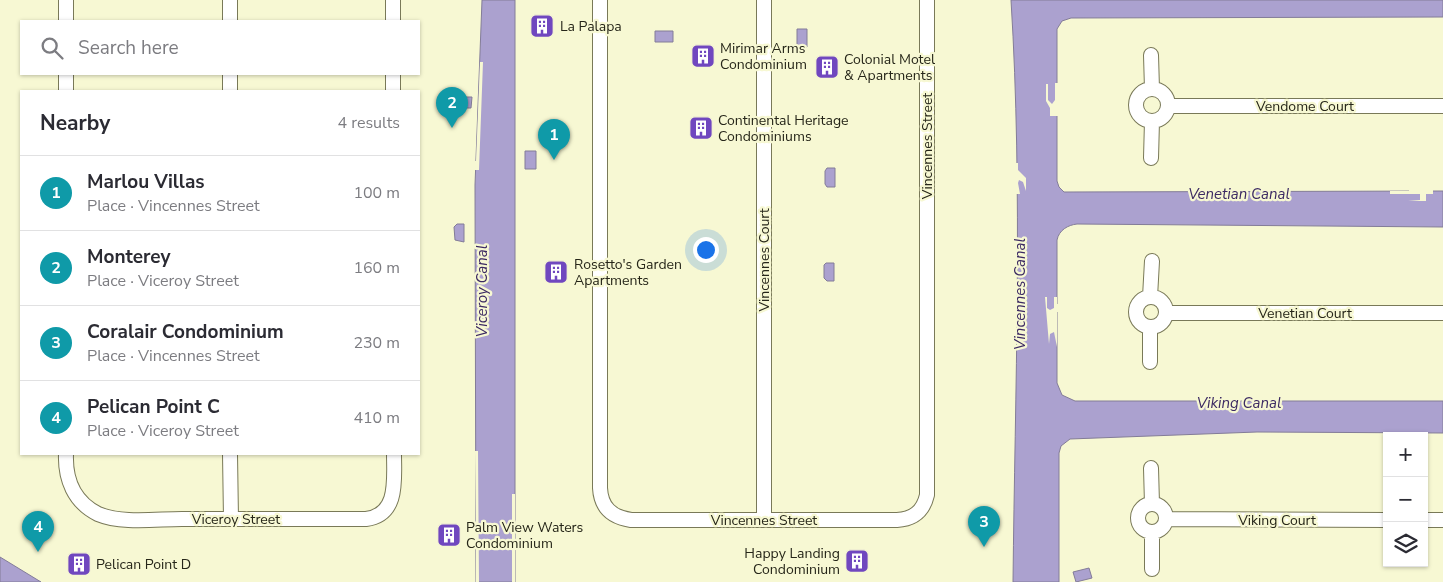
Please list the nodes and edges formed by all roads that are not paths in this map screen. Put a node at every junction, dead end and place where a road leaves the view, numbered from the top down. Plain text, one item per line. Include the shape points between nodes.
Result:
1 (66, 0) edge
2 (230, 0) edge
3 (394, 0) edge
4 (600, 0) edge
5 (764, 0) edge
6 (927, 0) edge
7 (66, 20) edge
8 (230, 20) edge
9 (394, 20) edge
10 (1151, 55) dead end
11 (66, 75) edge
12 (230, 75) edge
13 (394, 75) edge
14 (1152, 89) junction
15 (66, 90) edge
16 (230, 90) edge
17 (394, 90) edge
18 (1168, 106) junction
19 (1443, 106) edge
20 (1152, 121) junction
21 (1151, 158) dead end
22 (1152, 261) dead end
23 (1150, 297) junction
24 (1166, 313) junction
25 (1443, 313) edge
26 (1150, 327) junction
27 (1150, 362) dead end
28 (66, 455) edge
29 (230, 455) edge
30 (394, 455) edge
31 (1151, 468) dead end
32 (1152, 504) junction
33 (230, 519) junction
34 (764, 519) junction
35 (1166, 520) junction
36 (1383, 520) edge
37 (1428, 520) edge
38 (1443, 520) edge
39 (1152, 532) junction
40 (1152, 569) dead end

1 - 7 street
2 - 8 street
3 - 9 street
4 - 34 street, Vincennes Street via 601,500 614,515 631,520
5 - 34 street, Vincennes Court
6 - 34 street, Vincennes Street via 926,500 917,514 904,520
10 - 14 street
11 - 15 street
12 - 16 street
13 - 17 street
14 - 18 street via 1165,95
14 - 20 street via 1142,92 1136,105 1139,114
18 - 19 street, Vendome Court
18 - 20 street via 1165,114
20 - 21 street
22 - 23 street
23 - 24 street via 1161,300
23 - 26 street via 1141,301 1136,310 1138,320
24 - 25 street, Venetian Court
24 - 26 street via 1162,323
26 - 27 street
28 - 33 street, Viceroy Street via 74,494 99,514 125,519
29 - 33 street
30 - 33 street, Viceroy Street via 392,498 384,512 376,517
31 - 32 street
32 - 35 street via 1164,510
32 - 39 street via 1141,508 1137,517 1140,527
35 - 36 street, Viking Court
35 - 39 street via 1162,528
37 - 38 street
39 - 40 street

